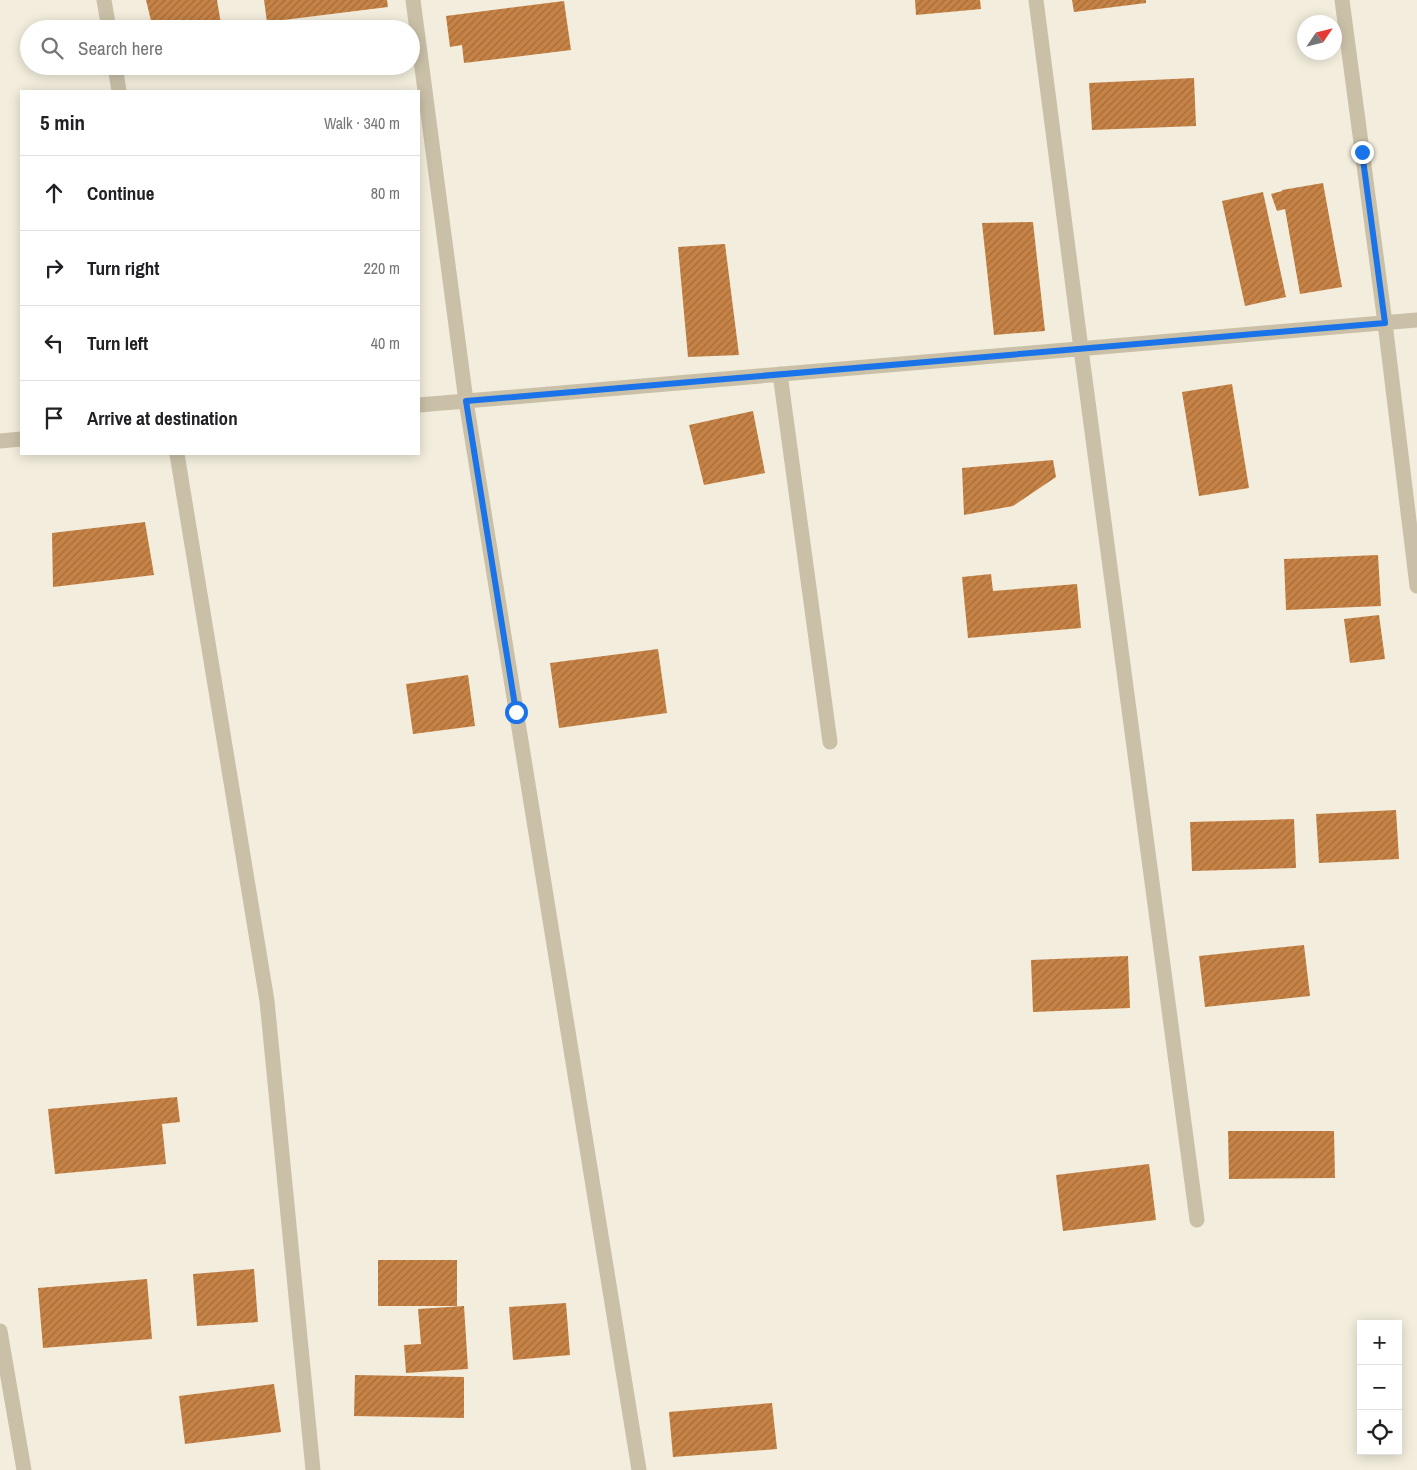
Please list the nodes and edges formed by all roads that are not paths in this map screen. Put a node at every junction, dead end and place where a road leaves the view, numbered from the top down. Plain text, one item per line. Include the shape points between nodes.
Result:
1 (104, 0) edge
2 (413, 0) edge
3 (1036, 0) edge
4 (1342, 0) edge
5 (107, 20) edge
6 (416, 20) edge
7 (420, 53) edge
8 (116, 75) edge
9 (119, 90) edge
10 (1417, 320) edge
11 (1385, 323) junction
12 (1081, 349) junction
13 (780, 374) junction
14 (466, 401) junction
15 (420, 405) edge
16 (20, 439) edge
17 (0, 441) edge
18 (177, 455) edge
19 (1417, 586) edge
20 (830, 742) dead end
21 (1197, 1220) dead end
22 (0, 1331) edge
23 (24, 1470) edge
24 (313, 1470) edge
25 (639, 1470) edge

1 - 5 street
2 - 6 street
3 - 12 street
4 - 11 street
7 - 14 street
8 - 9 street
10 - 11 street
11 - 12 street
11 - 19 street
12 - 13 street
12 - 21 street
13 - 14 street
13 - 20 street
14 - 15 street
14 - 25 street
16 - 17 street
18 - 24 street via 267,1000
22 - 23 street

